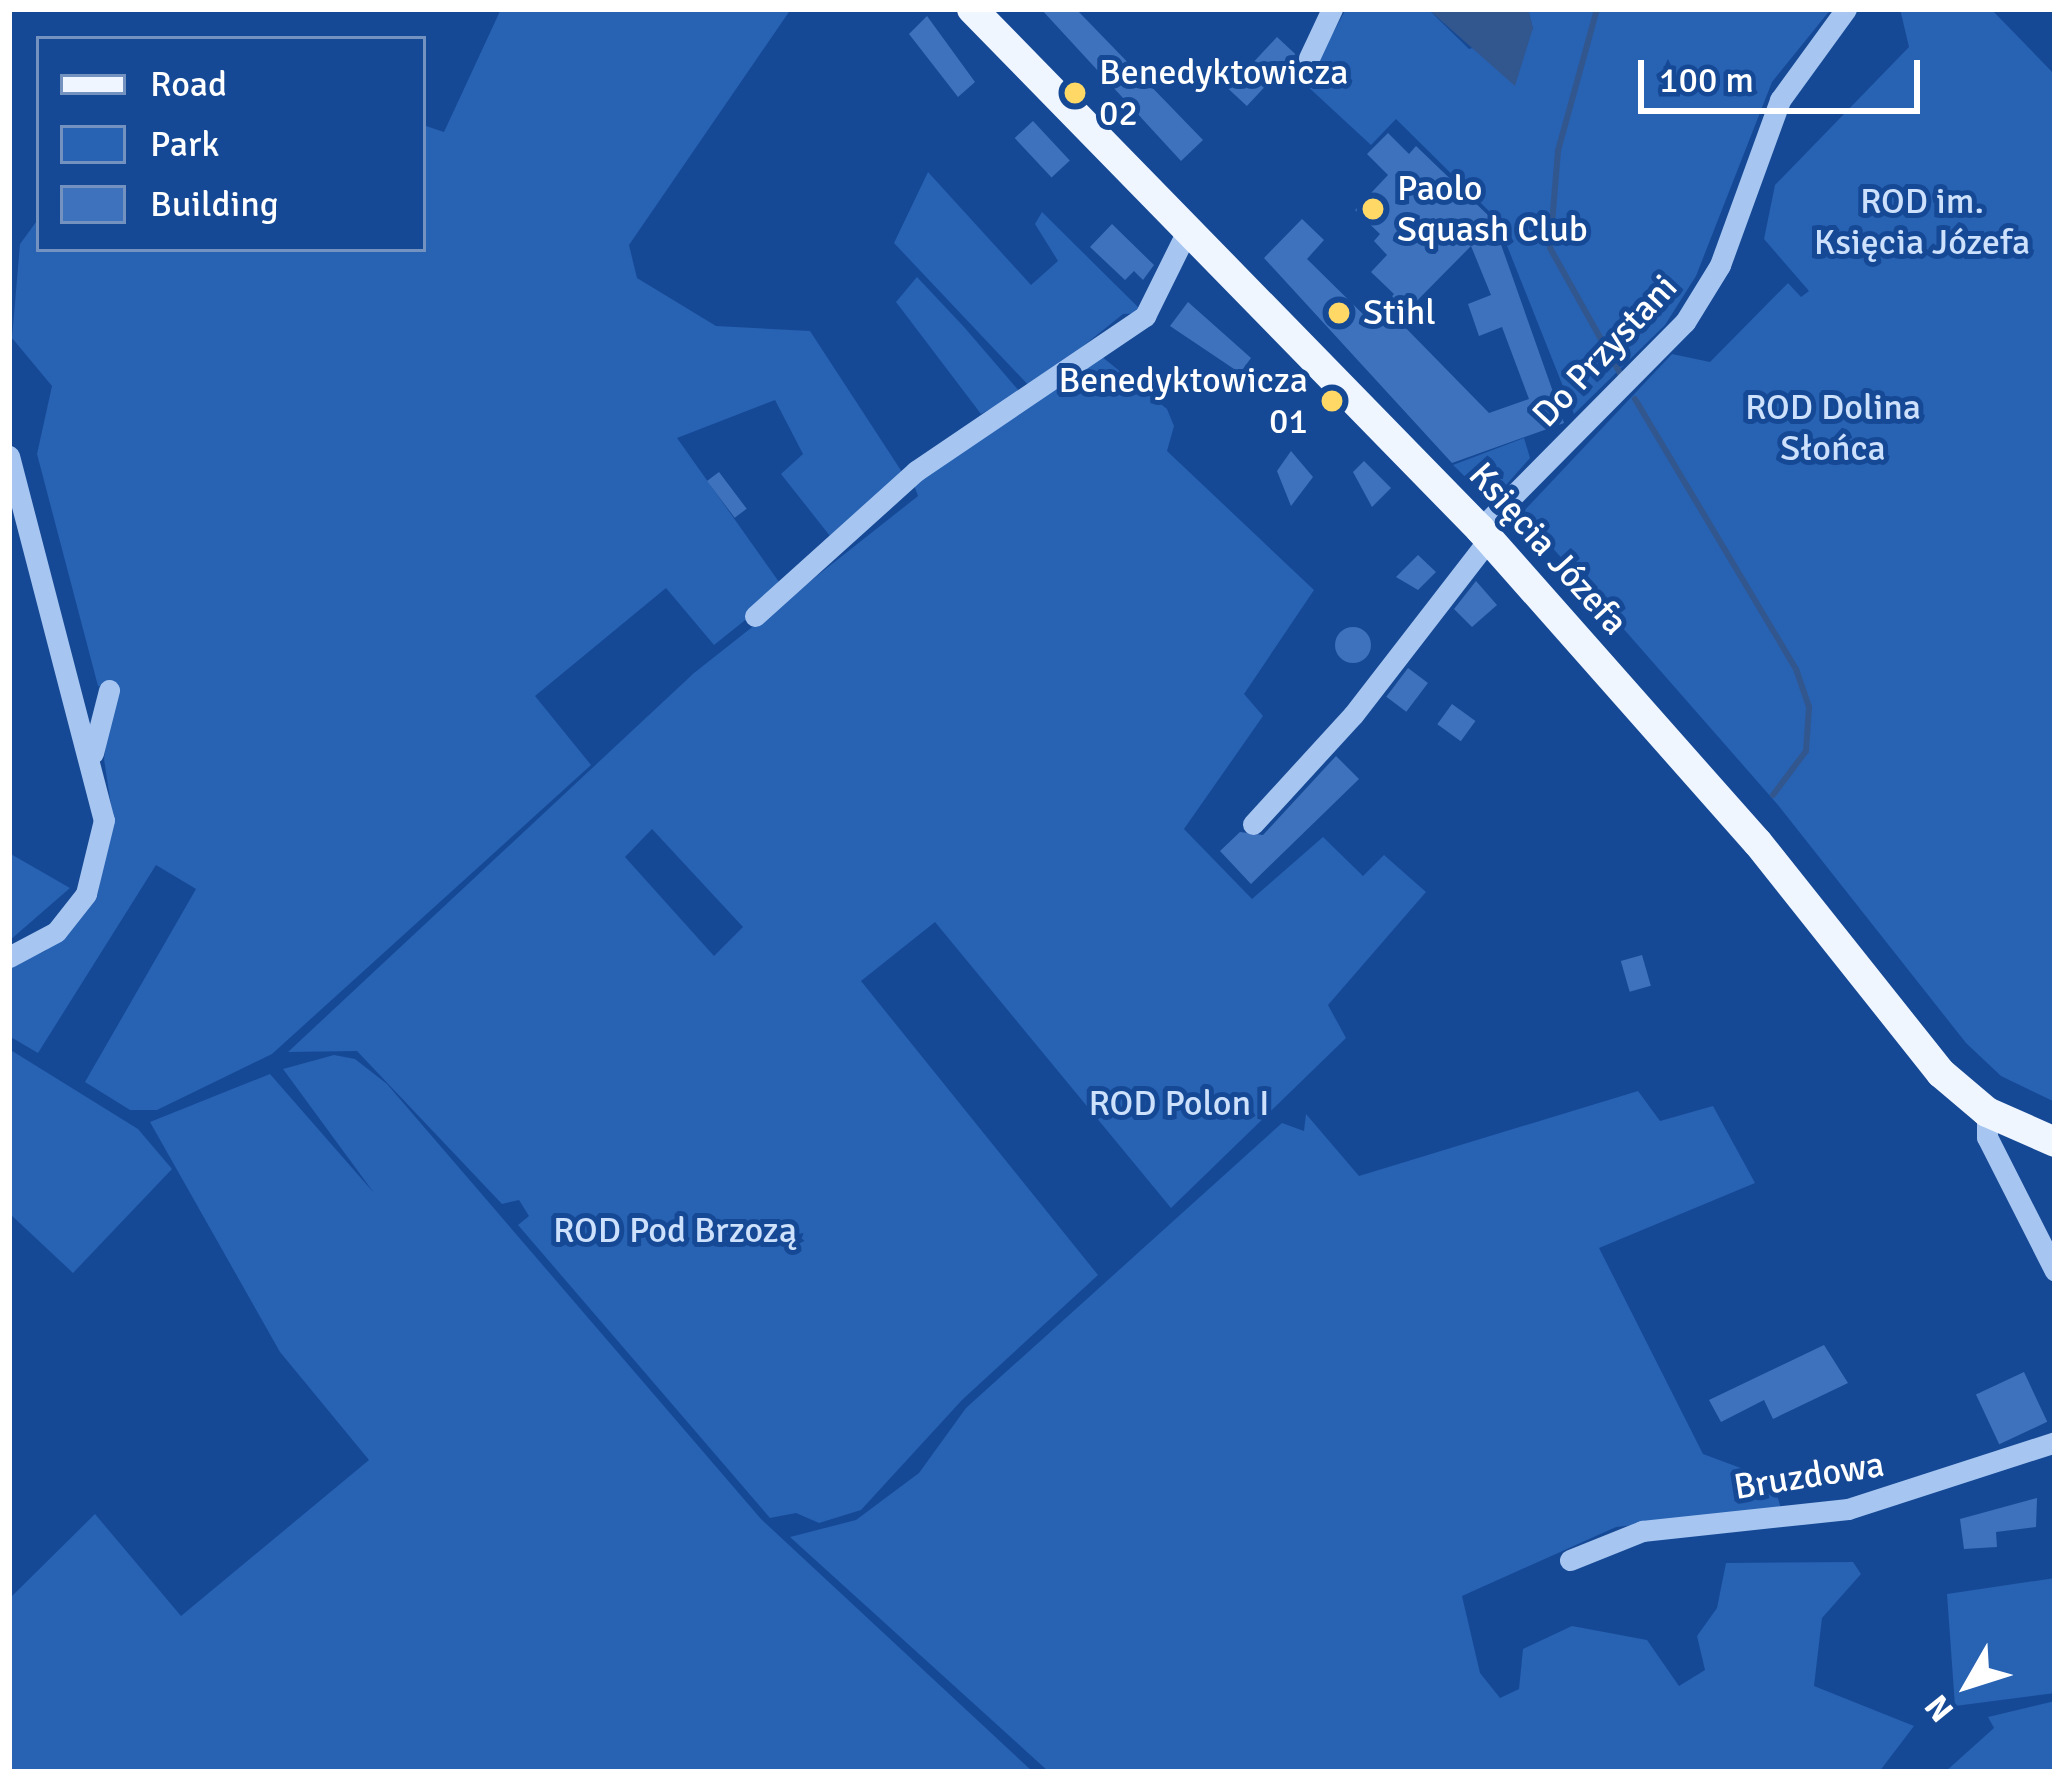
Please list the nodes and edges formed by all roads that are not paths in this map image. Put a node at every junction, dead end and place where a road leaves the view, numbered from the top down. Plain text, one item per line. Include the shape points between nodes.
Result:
1 (1331, 9) edge
2 (1846, 9) edge
3 (989, 15) edge
4 (1309, 58) dead end
5 (1187, 231) junction
6 (9, 456) edge
7 (1485, 534) junction
8 (755, 616) dead end
9 (109, 690) dead end
10 (91, 758) junction
11 (1253, 824) dead end
12 (9, 958) edge
13 (1988, 1112) junction
14 (2055, 1142) edge
15 (2055, 1271) edge
16 (2055, 1442) edge
17 (1570, 1560) dead end

1 - 4 street
2 - 7 street, Do Przystani via 1787,86 1720,265 1685,322
3 - 5 main road, Księcia Józefa
5 - 7 main road, Księcia Józefa
5 - 8 street via 1145,316 916,471
6 - 10 street
7 - 11 street, Do Przystani via 1353,716
7 - 13 main road, Księcia Józefa via 1757,843 1941,1073
9 - 10 street
10 - 12 street via 104,820 97,870 56,932
13 - 14 main road, Księcia Józefa
13 - 15 street via 1992,1148
16 - 17 street, Bruzdowa via 1847,1509 1642,1531

